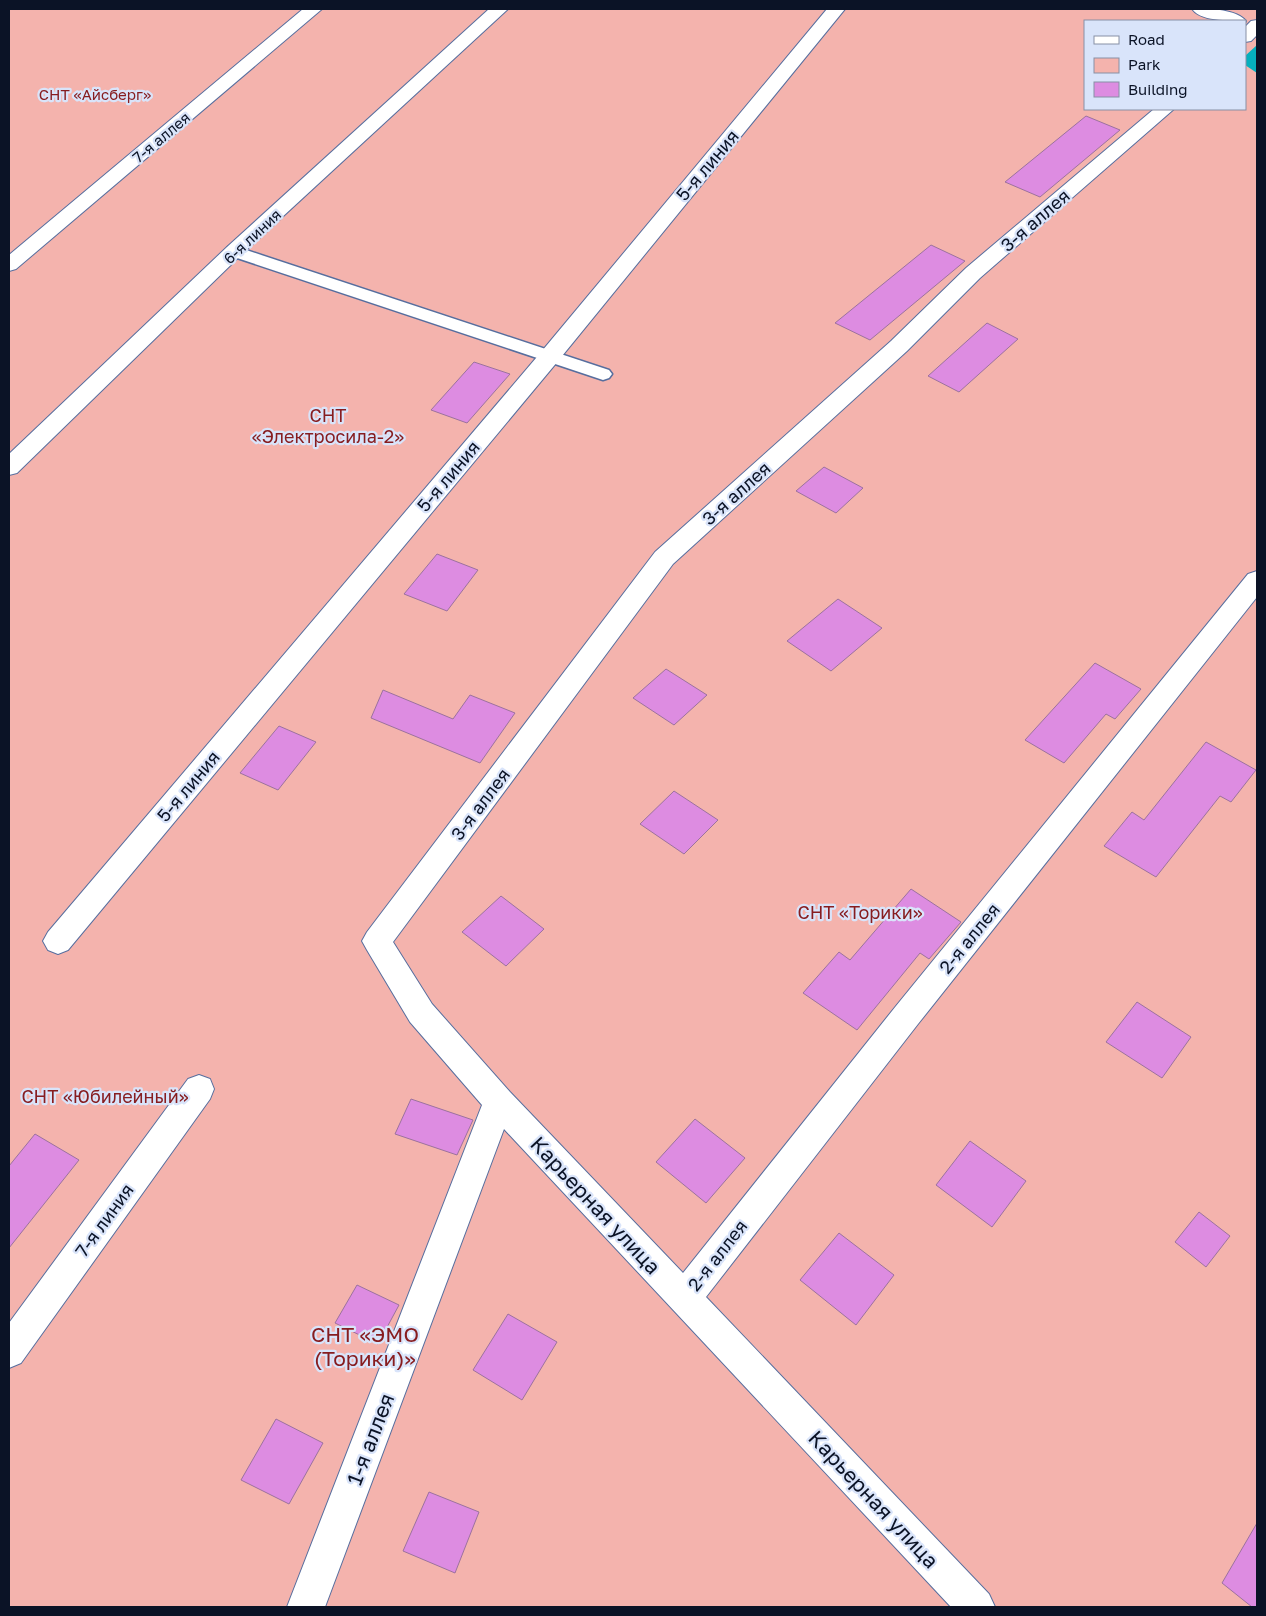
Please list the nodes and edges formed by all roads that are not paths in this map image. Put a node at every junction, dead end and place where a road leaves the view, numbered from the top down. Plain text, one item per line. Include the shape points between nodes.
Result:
1 (313, 9) edge
2 (499, 9) edge
3 (836, 9) edge
4 (1201, 9) edge
5 (1234, 20) edge
6 (1164, 110) edge
7 (234, 251) junction
8 (9, 265) edge
9 (550, 356) junction
10 (603, 374) dead end
11 (9, 467) edge
12 (1257, 580) edge
13 (58, 941) dead end
14 (378, 941) joint
15 (199, 1089) dead end
16 (499, 1102) junction
17 (684, 1298) junction
18 (9, 1351) edge
19 (306, 1607) edge
20 (976, 1607) edge

1 - 8 street, 7-я аллея
2 - 7 street, 6-я линия
3 - 9 street, 5-я линия
4 - 5 street
6 - 14 street, 3-я аллея via 973,273 899,346 664,558
7 - 9 lane
7 - 11 street, 6-я линия
9 - 10 lane
9 - 13 street, 5-я линия
12 - 17 street, 2-я аллея via 907,1014
14 - 16 street, Карьерная улица via 421,1013
15 - 18 street, 7-я линия
16 - 17 street, Карьерная улица
16 - 19 street, 1-я аллея
17 - 20 street, Карьерная улица

